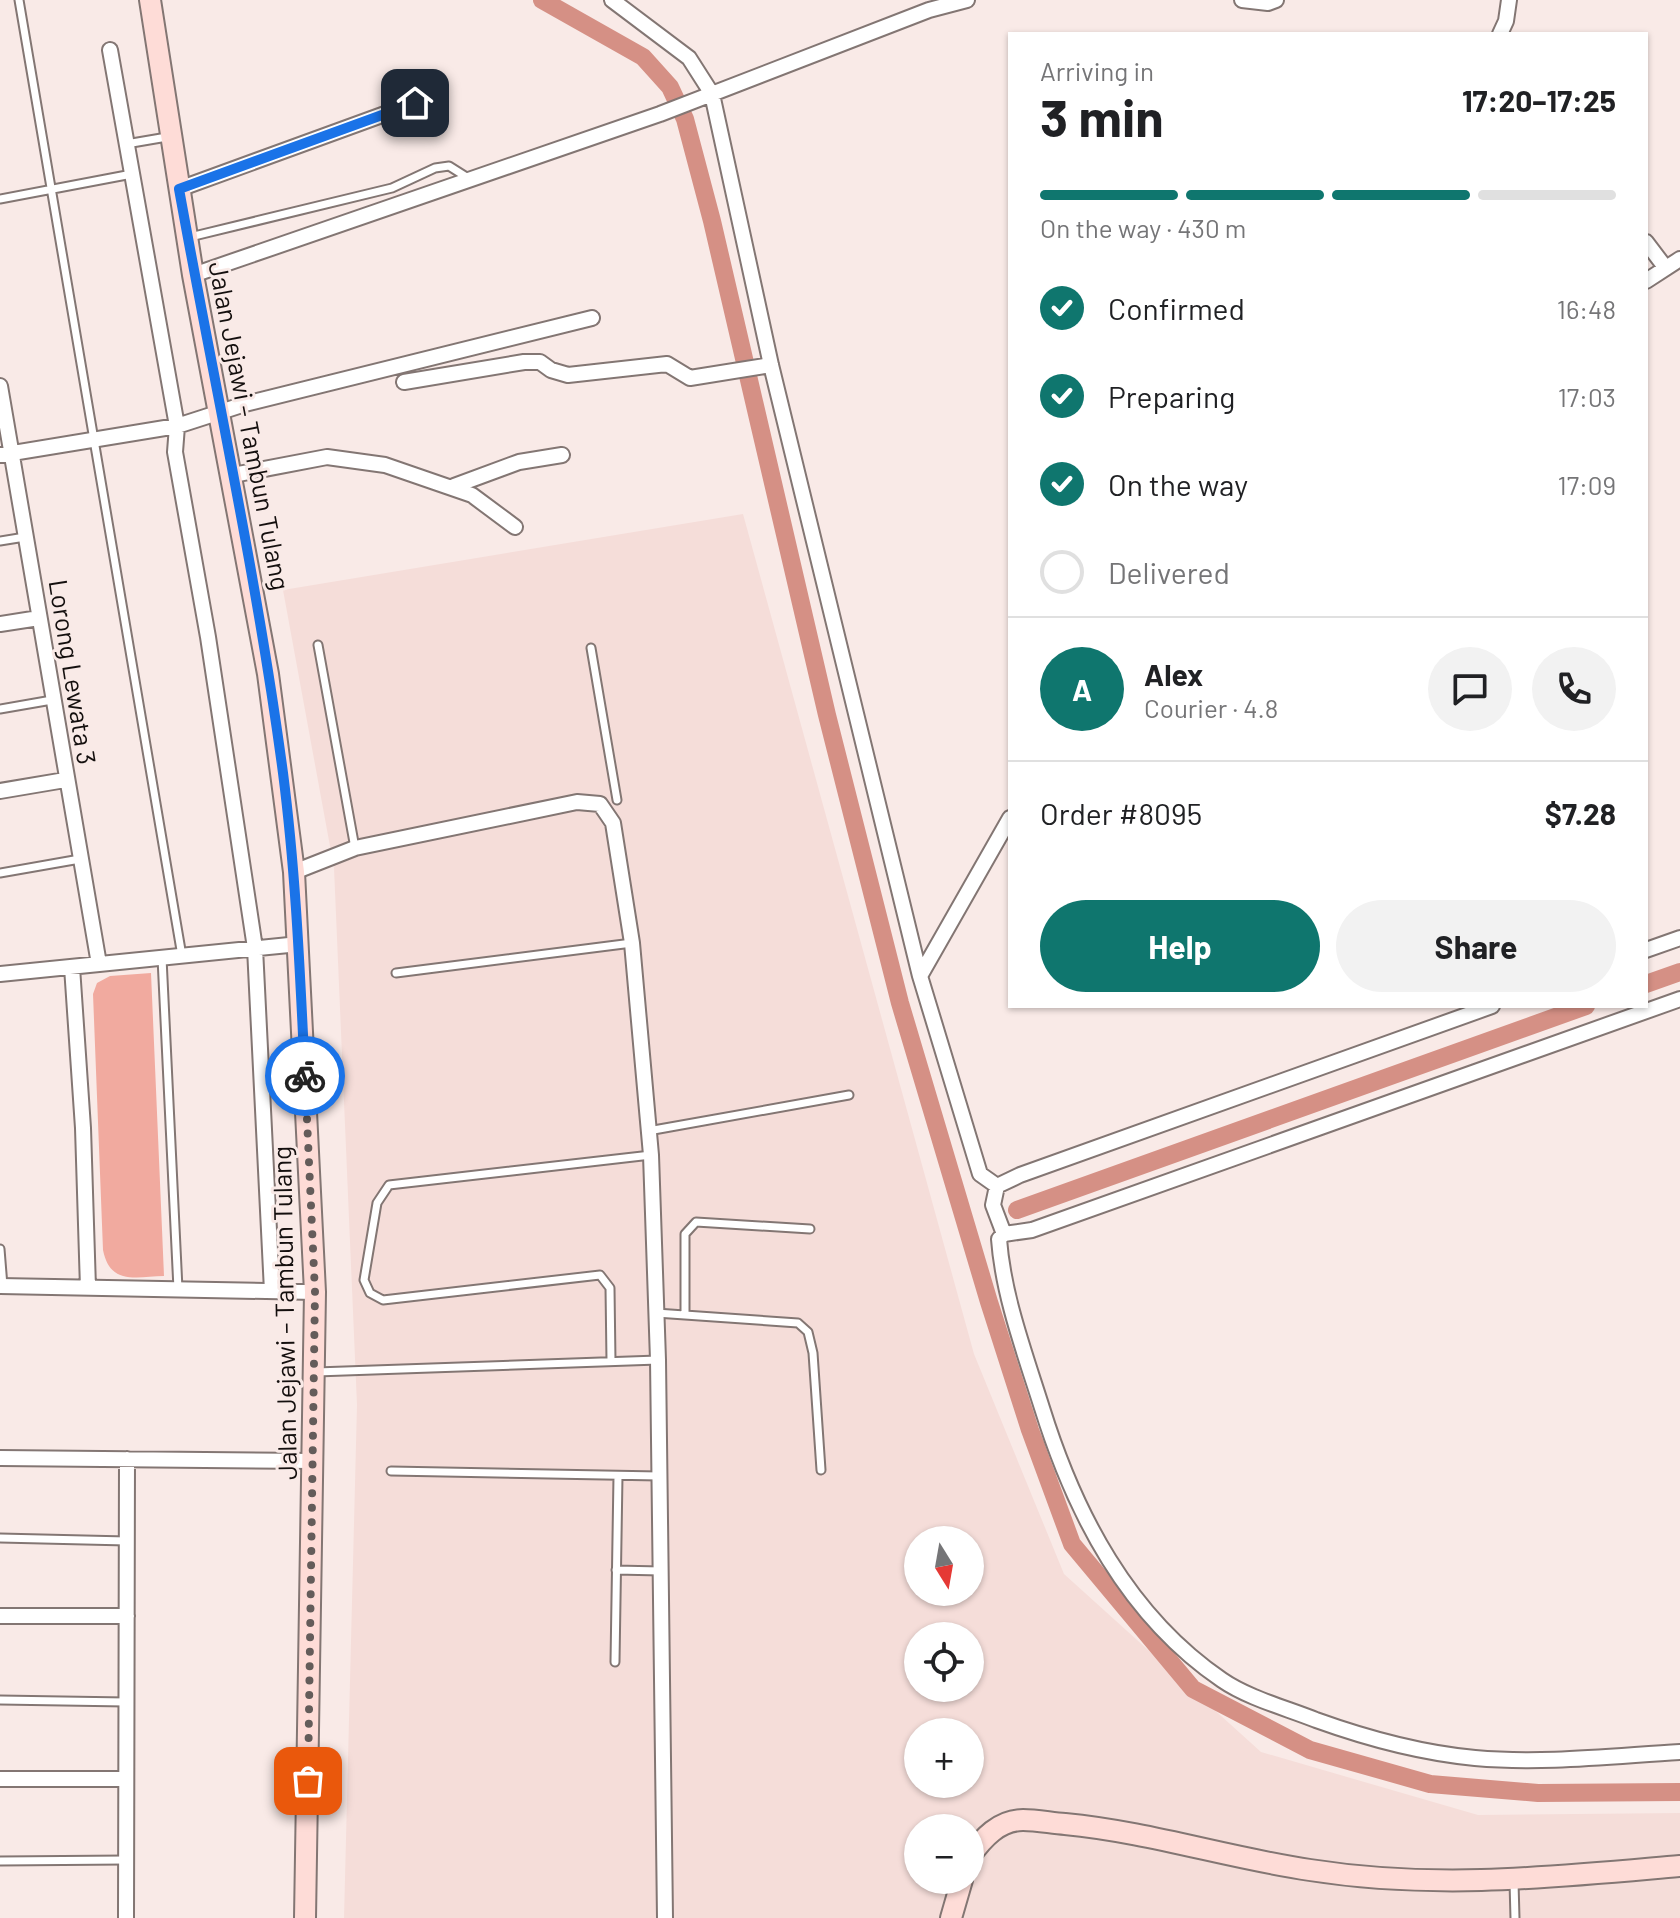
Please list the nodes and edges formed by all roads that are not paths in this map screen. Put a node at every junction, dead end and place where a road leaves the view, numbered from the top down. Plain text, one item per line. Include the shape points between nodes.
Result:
1 (19, 0) edge
2 (150, 0) edge
3 (612, 0) edge
4 (967, 0) edge
5 (1242, 0) edge
6 (1276, 0) edge
7 (1509, 0) edge
8 (928, 5) edge
9 (1501, 32) edge
10 (110, 50) dead end
11 (712, 94) junction
12 (415, 103) dead end
13 (170, 136) junction
14 (126, 144) junction
15 (132, 174) junction
16 (468, 178) junction
17 (179, 189) junction
18 (52, 190) junction
19 (0, 199) edge
20 (188, 238) junction
21 (1648, 245) edge
22 (1680, 259) edge
23 (1665, 267) junction
24 (193, 275) junction
25 (1648, 280) edge
26 (592, 318) dead end
27 (765, 366) junction
28 (404, 382) dead end
29 (0, 386) edge
30 (220, 411) junction
31 (177, 426) junction
32 (92, 441) junction
33 (6, 454) edge
34 (562, 455) dead end
35 (233, 475) junction
36 (454, 486) junction
37 (515, 527) dead end
38 (25, 537) junction
39 (0, 541) edge
40 (39, 618) junction
41 (0, 624) edge
42 (318, 645) dead end
43 (591, 648) dead end
44 (52, 700) junction
45 (0, 709) edge
46 (65, 780) junction
47 (0, 791) edge
48 (617, 800) dead end
49 (1008, 822) edge
50 (355, 848) junction
51 (80, 859) junction
52 (294, 872) junction
53 (0, 873) edge
54 (1680, 938) edge
55 (632, 943) junction
56 (299, 944) junction
57 (255, 948) junction
58 (1648, 949) edge
59 (182, 956) junction
60 (162, 958) junction
61 (99, 964) junction
62 (72, 967) junction
63 (396, 973) dead end
64 (0, 974) edge
65 (920, 976) junction
66 (1680, 999) edge
67 (1486, 1008) edge
68 (849, 1095) dead end
69 (648, 1131) junction
70 (651, 1155) junction
71 (997, 1186) junction
72 (810, 1229) dead end
73 (1004, 1234) junction
74 (0, 1249) edge
75 (2, 1286) edge
76 (88, 1288) junction
77 (178, 1289) junction
78 (272, 1291) junction
79 (315, 1292) junction
80 (656, 1313) junction
81 (685, 1314) junction
82 (658, 1360) junction
83 (611, 1361) junction
84 (314, 1372) junction
85 (0, 1458) edge
86 (127, 1459) junction
87 (314, 1461) junction
88 (821, 1470) dead end
89 (391, 1471) dead end
90 (618, 1476) junction
91 (659, 1476) junction
92 (0, 1538) edge
93 (127, 1541) junction
94 (616, 1570) junction
95 (661, 1571) junction
96 (0, 1616) edge
97 (127, 1616) junction
98 (615, 1662) dead end
99 (0, 1700) edge
100 (127, 1702) junction
101 (1680, 1752) edge
102 (0, 1779) edge
103 (126, 1779) junction
104 (984, 1837) edge
105 (126, 1860) junction
106 (0, 1861) edge
107 (1680, 1866) edge
108 (1514, 1880) junction
109 (958, 1894) edge
110 (126, 1918) edge
111 (305, 1918) edge
112 (665, 1918) edge
113 (951, 1918) edge
114 (1515, 1918) edge

1 - 18 lane
2 - 13 street, Jalan Jejawi – Tambun Tulang
3 - 11 street via 689,58
4 - 8 street
5 - 6 street
7 - 9 street
8 - 11 street
10 - 14 street
11 - 16 street
11 - 27 street
12 - 17 street
13 - 14 lane
13 - 17 street, Jalan Jejawi – Tambun Tulang
14 - 15 street
15 - 18 lane
15 - 31 street
16 - 20 lane via 449,166 435,168 392,188
16 - 24 street
17 - 20 street, Jalan Jejawi – Tambun Tulang
18 - 19 lane
18 - 32 lane
20 - 24 street, Jalan Jejawi – Tambun Tulang
21 - 23 street
22 - 23 street
23 - 25 street
24 - 30 street, Jalan Jejawi – Tambun Tulang
26 - 30 street
27 - 28 street via 690,378 667,364 568,375 540,362 524,362
27 - 65 street
29 - 33 street, Lorong Lewata 3
30 - 31 street
30 - 35 street, Jalan Jejawi – Tambun Tulang
31 - 32 street
31 - 57 street via 175,452
32 - 33 street
32 - 59 lane
33 - 38 street, Lorong Lewata 3
34 - 36 street via 519,462
35 - 36 street via 327,457 385,465
35 - 52 street, Jalan Jejawi – Tambun Tulang via 270,688
36 - 37 street
38 - 39 lane
38 - 40 street, Lorong Lewata 3
40 - 41 street
40 - 44 street, Lorong Lewata 3
42 - 50 lane
43 - 48 lane
44 - 45 lane
44 - 46 street, Lorong Lewata 3
46 - 47 street
46 - 51 street, Lorong Lewata 3
49 - 65 street
50 - 52 street
50 - 55 street via 577,802 600,804 613,823
51 - 53 lane
51 - 61 street, Lorong Lewata 3
52 - 56 street, Jalan Jejawi – Tambun Tulang
54 - 58 street
55 - 63 lane
55 - 69 street
56 - 57 street
56 - 79 street, Jalan Jejawi – Tambun Tulang
57 - 59 street
57 - 78 street
59 - 60 street
60 - 61 street
60 - 77 lane
61 - 62 street
62 - 64 street
62 - 76 street
65 - 71 street via 980,1174
66 - 73 street via 1032,1230
67 - 71 street
68 - 69 lane
69 - 70 street
70 - 80 street
70 - 83 lane via 389,1185 377,1203 364,1280 370,1293 383,1300 600,1275 610,1288
71 - 73 street via 993,1205
72 - 81 lane via 696,1222 685,1234
73 - 101 street via 1000,1255 1020,1333 1059,1463 1079,1509 1113,1567 1169,1638 1224,1682 1340,1729 1473,1758
74 - 75 lane
75 - 76 street
76 - 77 street
77 - 78 street
78 - 79 street
79 - 84 street, Jalan Jejawi – Tambun Tulang
80 - 81 lane
80 - 82 street
81 - 88 lane via 798,1323 808,1332
82 - 83 lane
82 - 91 street
83 - 84 lane
84 - 87 street, Jalan Jejawi – Tambun Tulang
85 - 86 street
86 - 87 street
86 - 93 street
87 - 111 street, Jalan Jejawi – Tambun Tulang
89 - 90 lane
90 - 91 lane
90 - 94 lane
91 - 95 street
92 - 93 lane
93 - 97 street
94 - 95 lane
94 - 98 lane
95 - 112 street
96 - 97 street
97 - 100 street
99 - 100 lane
100 - 103 street
102 - 103 street
103 - 105 street
104 - 108 street via 1022,1820 1110,1828 1309,1870 1441,1883
105 - 106 lane
105 - 110 street
107 - 108 street
108 - 114 lane
109 - 113 street

